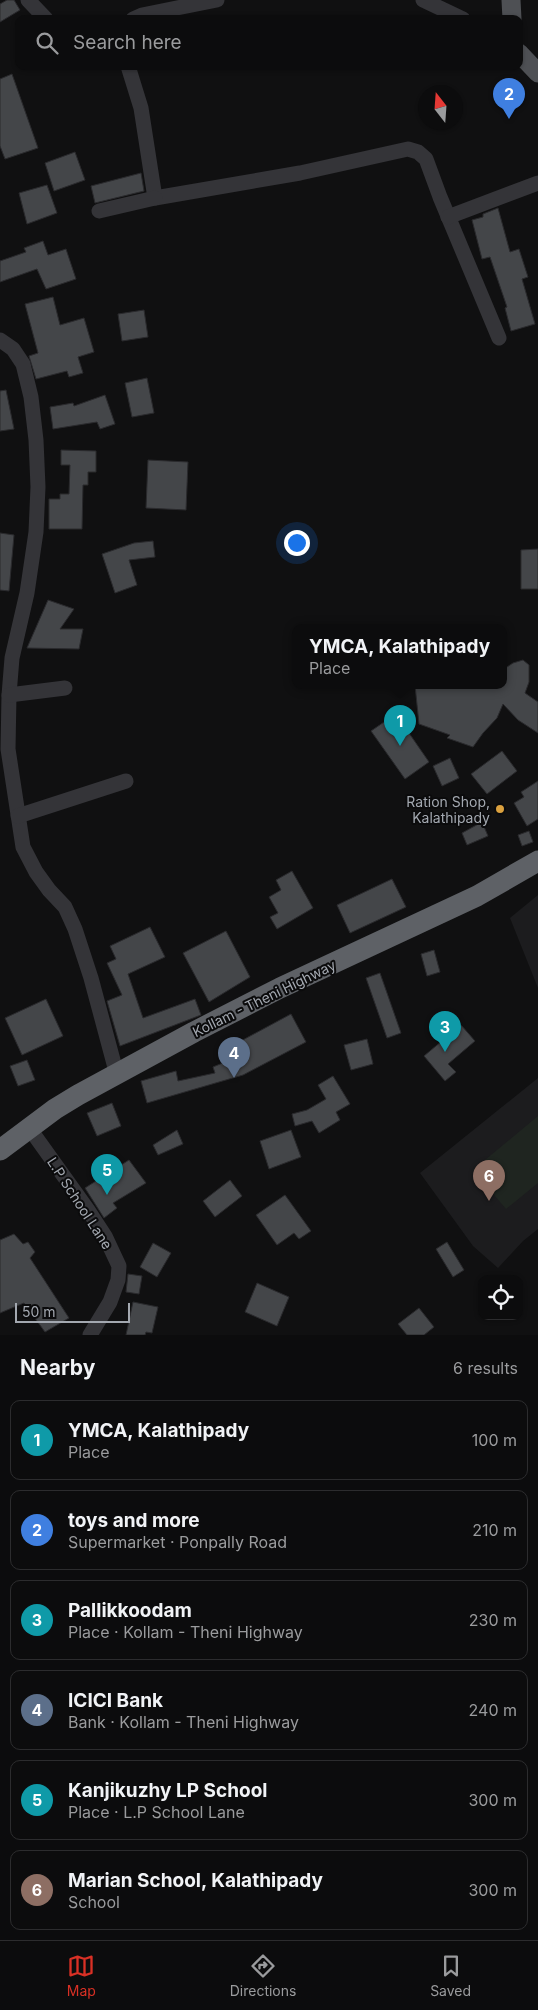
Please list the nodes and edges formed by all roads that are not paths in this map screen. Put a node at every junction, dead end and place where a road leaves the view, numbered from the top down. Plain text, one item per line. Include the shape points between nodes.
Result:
1 (28, 0) edge
2 (423, 0) edge
3 (510, 0) edge
4 (210, 1) edge
5 (42, 15) edge
6 (142, 15) edge
7 (455, 15) edge
8 (512, 15) edge
9 (523, 57) edge
10 (129, 70) edge
11 (538, 73) edge
12 (538, 183) edge
13 (155, 198) junction
14 (99, 212) dead end
15 (448, 217) junction
16 (499, 338) dead end
17 (0, 340) edge
18 (65, 688) dead end
19 (9, 695) junction
20 (4, 750) edge
21 (126, 781) dead end
22 (18, 816) junction
23 (538, 861) edge
24 (117, 1075) junction
25 (30, 1129) junction
26 (0, 1150) edge
27 (90, 1335) edge

1 - 5 street
2 - 7 street
3 - 8 main road
4 - 6 street
9 - 11 main road
10 - 13 street via 141,108
12 - 15 street
13 - 14 street
13 - 15 street via 300,173 408,149 426,159
15 - 16 street
17 - 19 street via 13,349 22,364 31,397 38,487 36,532 27,593 12,658
18 - 19 street
19 - 20 street
20 - 22 street
21 - 22 street
22 - 24 street via 23,847 48,890 65,907 75,929
23 - 24 highway, Kollam - Theni Highway via 477,896 280,988
24 - 25 highway, Kollam - Theni Highway via 55,1109
25 - 26 highway, Kollam - Theni Highway
25 - 27 street, L.P School Lane via 105,1236 119,1266 110,1302

